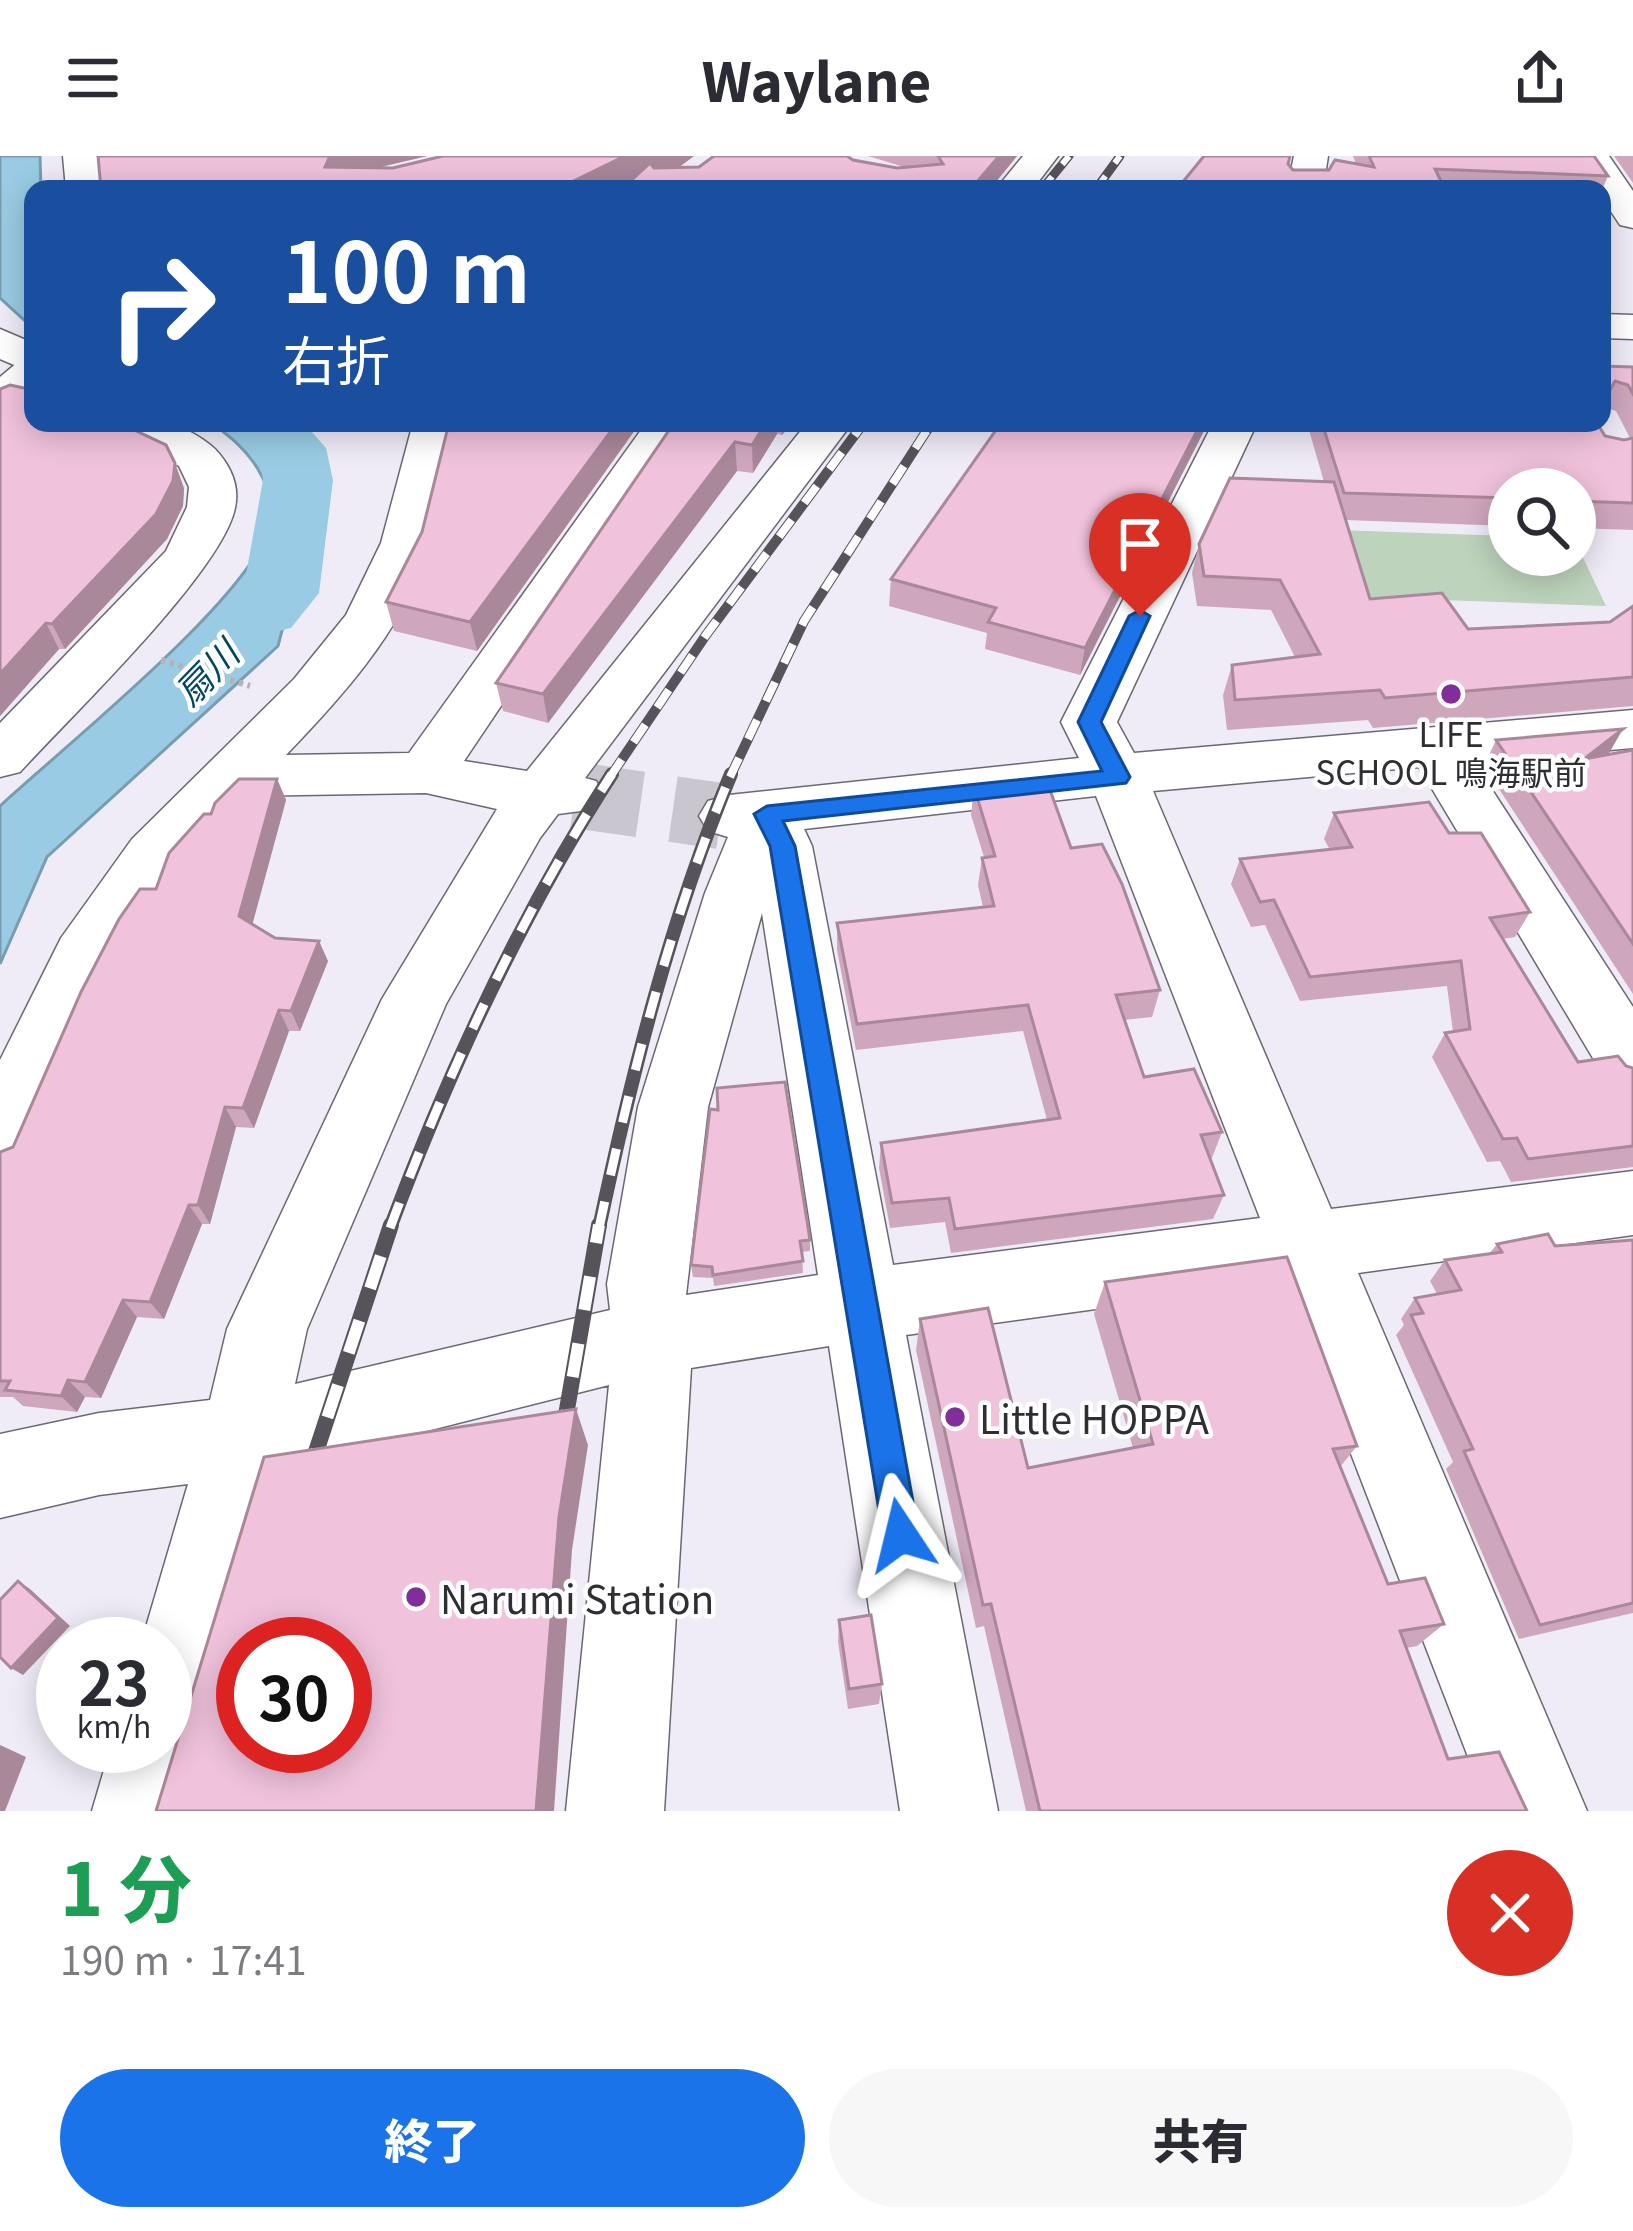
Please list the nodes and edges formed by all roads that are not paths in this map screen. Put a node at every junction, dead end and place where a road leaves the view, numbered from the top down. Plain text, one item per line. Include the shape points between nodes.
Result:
1 (1041, 156) edge
2 (1021, 180) edge
3 (1611, 184) edge
4 (1633, 217) edge
5 (24, 379) edge
6 (0, 399) edge
7 (151, 432) edge
8 (433, 432) edge
9 (664, 432) edge
10 (823, 432) edge
11 (1231, 432) edge
12 (1633, 729) edge
13 (1437, 748) junction
14 (0, 758) edge
15 (426, 773) junction
16 (230, 776) junction
17 (1118, 777) junction
18 (558, 794) junction
19 (744, 815) junction
20 (1633, 1065) edge
21 (0, 1142) edge
22 (1633, 1203) edge
23 (1312, 1248) junction
24 (860, 1305) junction
25 (653, 1337) junction
26 (243, 1436) junction
27 (0, 1476) edge
28 (192, 1622) edge
29 (151, 1773) edge
30 (141, 1811) edge
31 (615, 1811) edge
32 (950, 1811) edge
33 (1538, 1811) edge

1 - 2 street
3 - 4 street
5 - 6 street
7 - 14 street via 208,471 216,496 211,522 186,559
8 - 16 street via 410,531 360,634
9 - 15 street
10 - 18 street
11 - 17 street via 1089,722
12 - 13 street
13 - 17 street
13 - 20 street
15 - 16 street
15 - 18 street
16 - 21 street via 106,915
17 - 19 street
17 - 23 street
18 - 26 street via 517,824 415,999 267,1329
19 - 24 street via 782,846
19 - 25 street via 736,893 674,1107 646,1284
22 - 23 street
23 - 24 street
23 - 33 street
24 - 25 street
24 - 32 street
25 - 26 street
25 - 31 street
26 - 27 street
26 - 28 street
29 - 30 street

